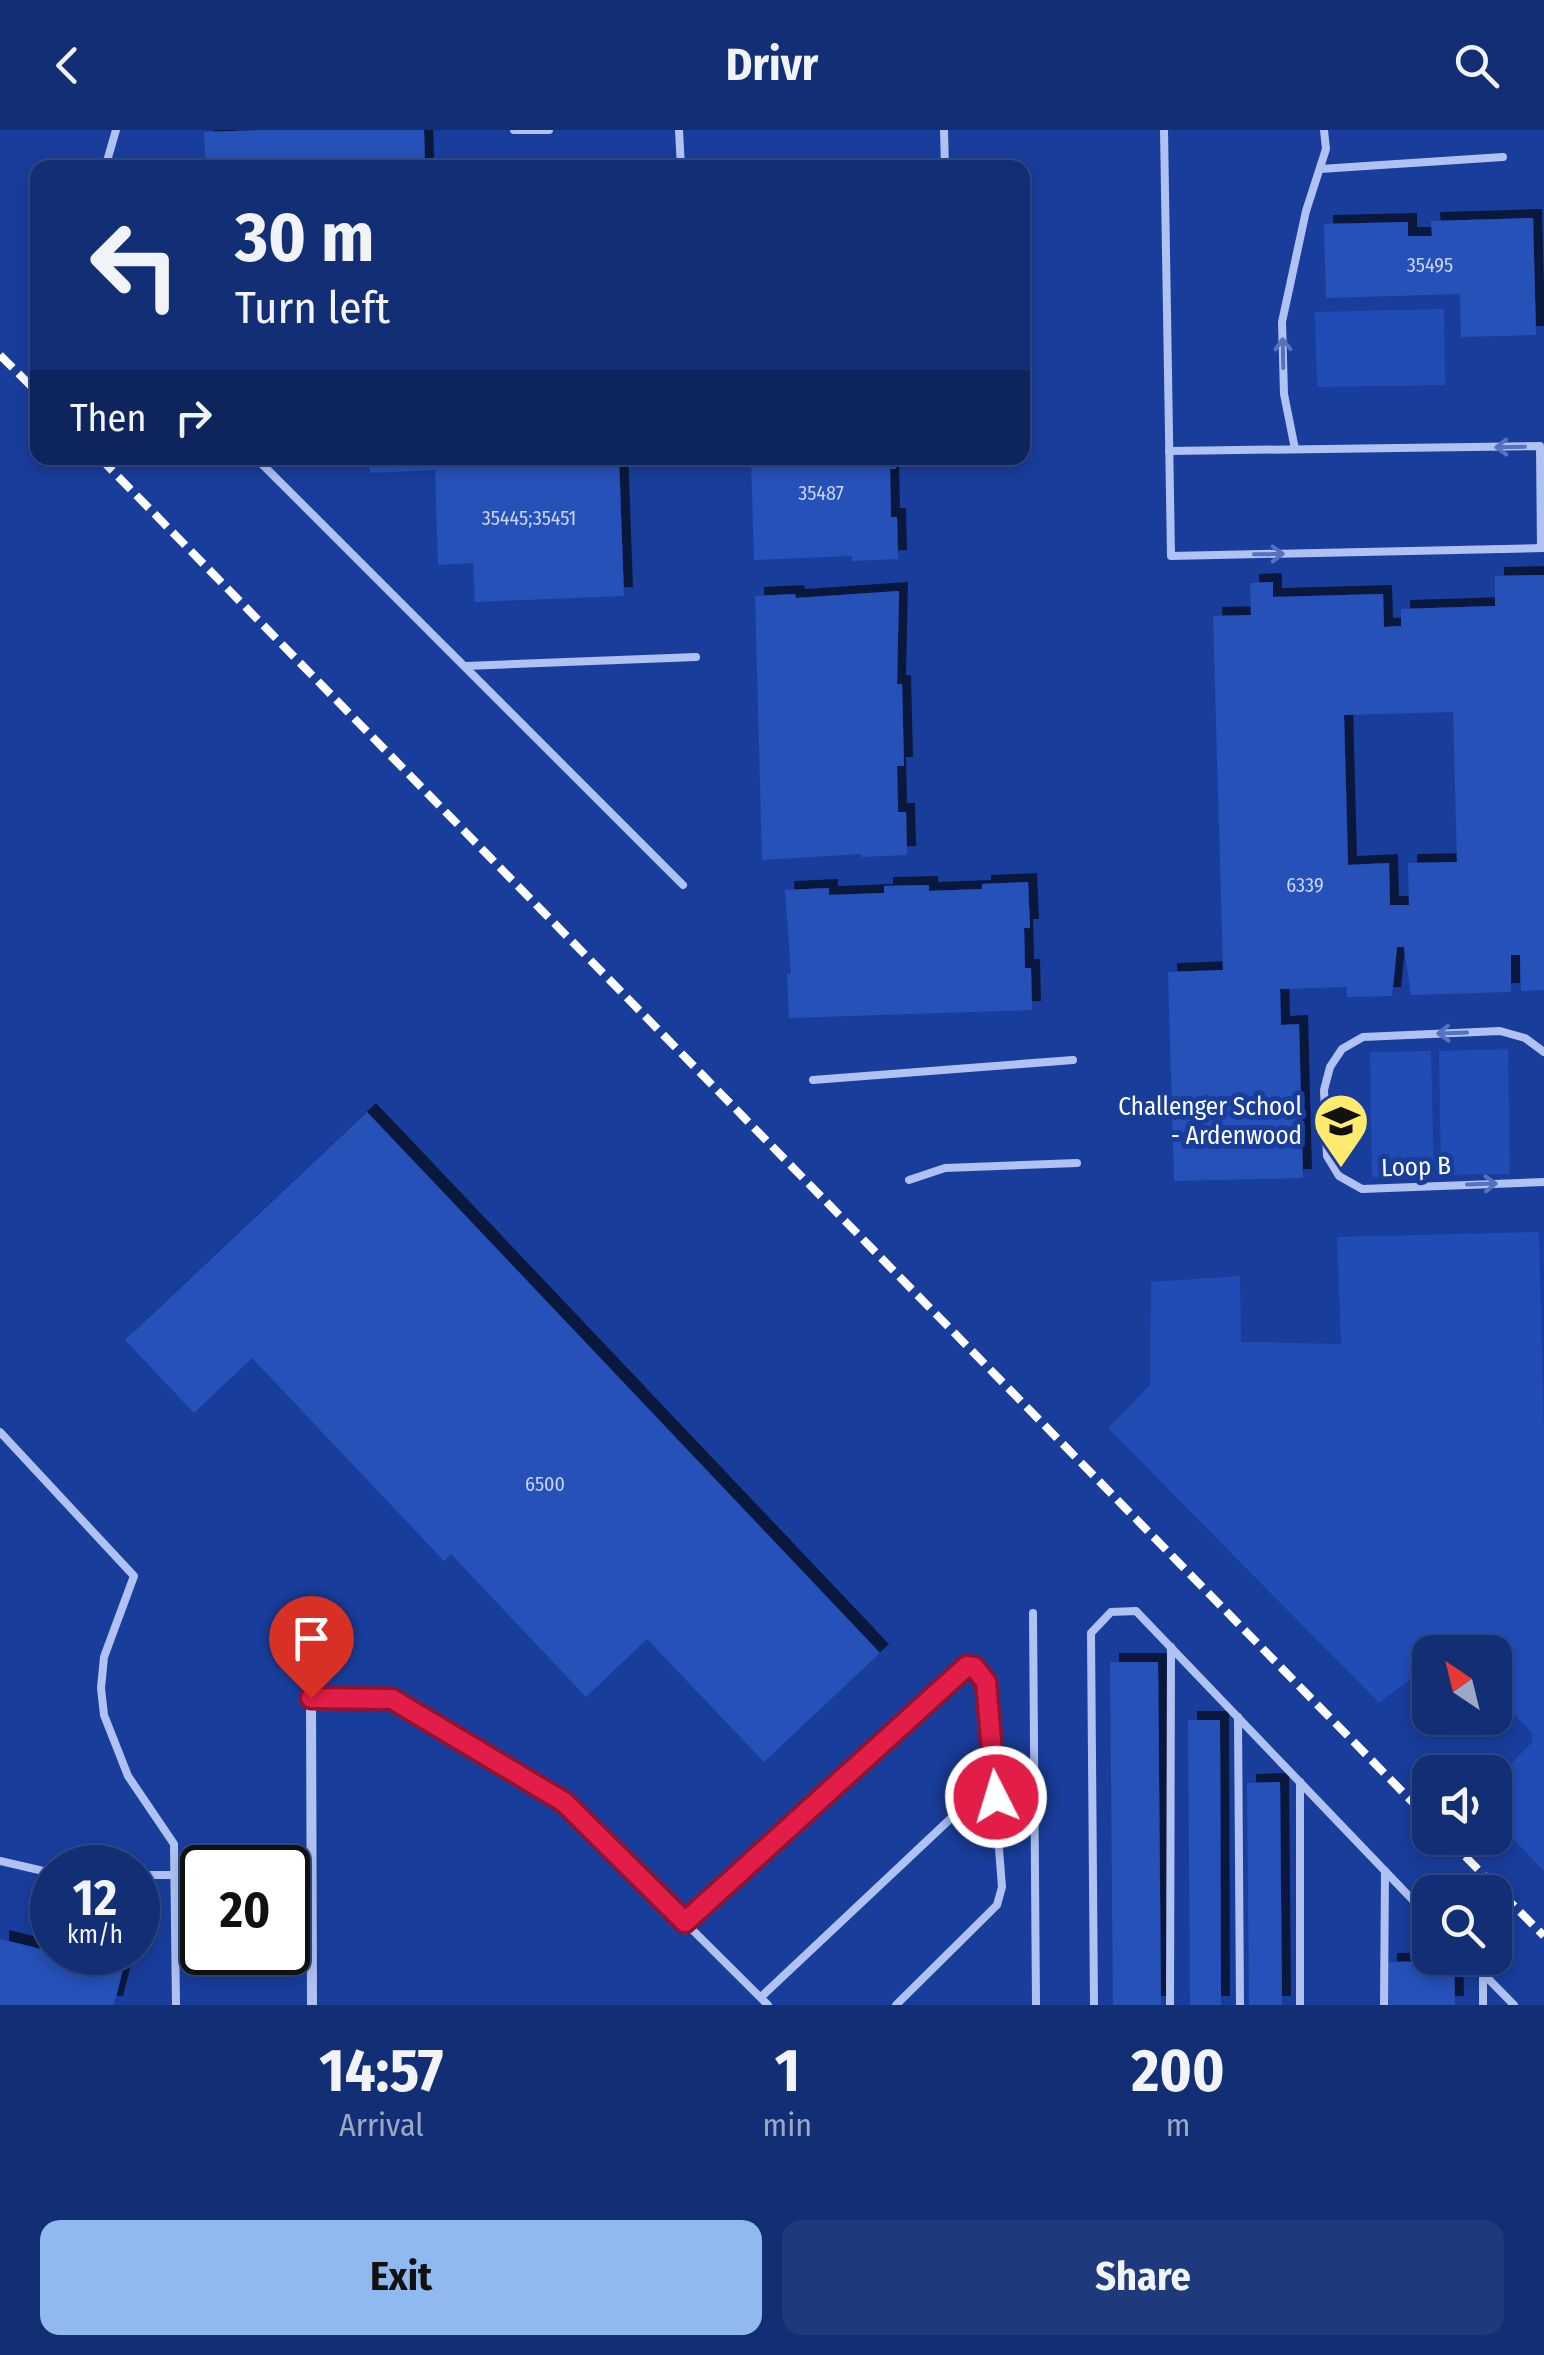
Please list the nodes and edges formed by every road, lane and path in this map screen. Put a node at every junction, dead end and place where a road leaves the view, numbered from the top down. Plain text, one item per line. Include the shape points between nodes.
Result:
1 (116, 130) edge
2 (514, 130) edge
3 (549, 130) edge
4 (679, 130) edge
5 (944, 130) edge
6 (1164, 130) edge
7 (1324, 130) edge
8 (1502, 157) dead end
9 (107, 160) edge
10 (680, 160) edge
11 (945, 160) edge
12 (1320, 169) junction
13 (1295, 449) junction
14 (1170, 451) junction
15 (263, 465) edge
16 (1543, 548) edge
17 (696, 657) dead end
18 (465, 666) junction
19 (683, 885) dead end
20 (1544, 1052) edge
21 (1073, 1060) dead end
22 (812, 1080) dead end
23 (1077, 1163) dead end
24 (909, 1180) dead end
25 (1544, 1182) edge
26 (0, 1432) edge
27 (1033, 1613) dead end
28 (1171, 1647) junction
29 (311, 1698) joint
30 (1238, 1718) junction
31 (1300, 1782) junction
32 (1033, 1794) junction
33 (996, 1797) junction
34 (0, 1860) edge
35 (30, 1868) edge
36 (1385, 1870) junction
37 (312, 1873) joint
38 (160, 1876) edge
39 (176, 1876) junction
40 (180, 1876) edge
41 (1412, 1899) edge
42 (685, 1922) junction
43 (1483, 1975) edge
44 (1485, 1975) edge
45 (761, 1997) junction
46 (176, 2005) edge
47 (312, 2005) edge
48 (768, 2005) edge
49 (896, 2005) edge
50 (1036, 2005) edge
51 (1094, 2005) edge
52 (1170, 2005) edge
53 (1240, 2005) edge
54 (1300, 2005) edge
55 (1384, 2005) edge
56 (1483, 2005) edge
57 (1514, 2005) edge

1 - 9 lane
2 - 3 lane
4 - 10 lane
5 - 11 lane
6 - 14 lane
7 - 12 lane
8 - 12 lane
13 -> 12 lane via 1284,394 1282,322
13 - 14 lane
16 -> 13 lane via 1540,446
14 -> 16 lane via 1171,556
15 - 18 lane
17 - 18 lane
18 - 19 lane
20 -> 25 lane, Loop B via 1500,1031 1363,1037 1342,1049 1324,1090 1327,1156 1340,1176 1362,1189
21 - 22 lane
23 - 24 lane via 945,1168
26 - 39 lane via 134,1576 104,1657 104,1716 128,1776 174,1844
27 - 32 lane
28 - 30 lane
28 - 51 lane via 1136,1611 1111,1612 1091,1633
28 - 52 lane
29 - 37 street
29 - 42 lane via 392,1699 564,1802
30 - 31 lane
30 - 53 lane
31 - 36 lane
31 - 54 lane
32 - 33 lane
32 - 50 lane
33 - 42 lane via 986,1682 967,1666
33 - 45 lane via 964,1806
33 - 49 lane via 1002,1888 997,1905
34 - 35 lane
36 - 41 lane
36 - 55 lane
37 - 47 street
38 - 39 lane
39 - 40 lane
39 - 46 lane
42 - 45 lane
43 - 56 lane
44 - 57 lane
45 - 48 lane

